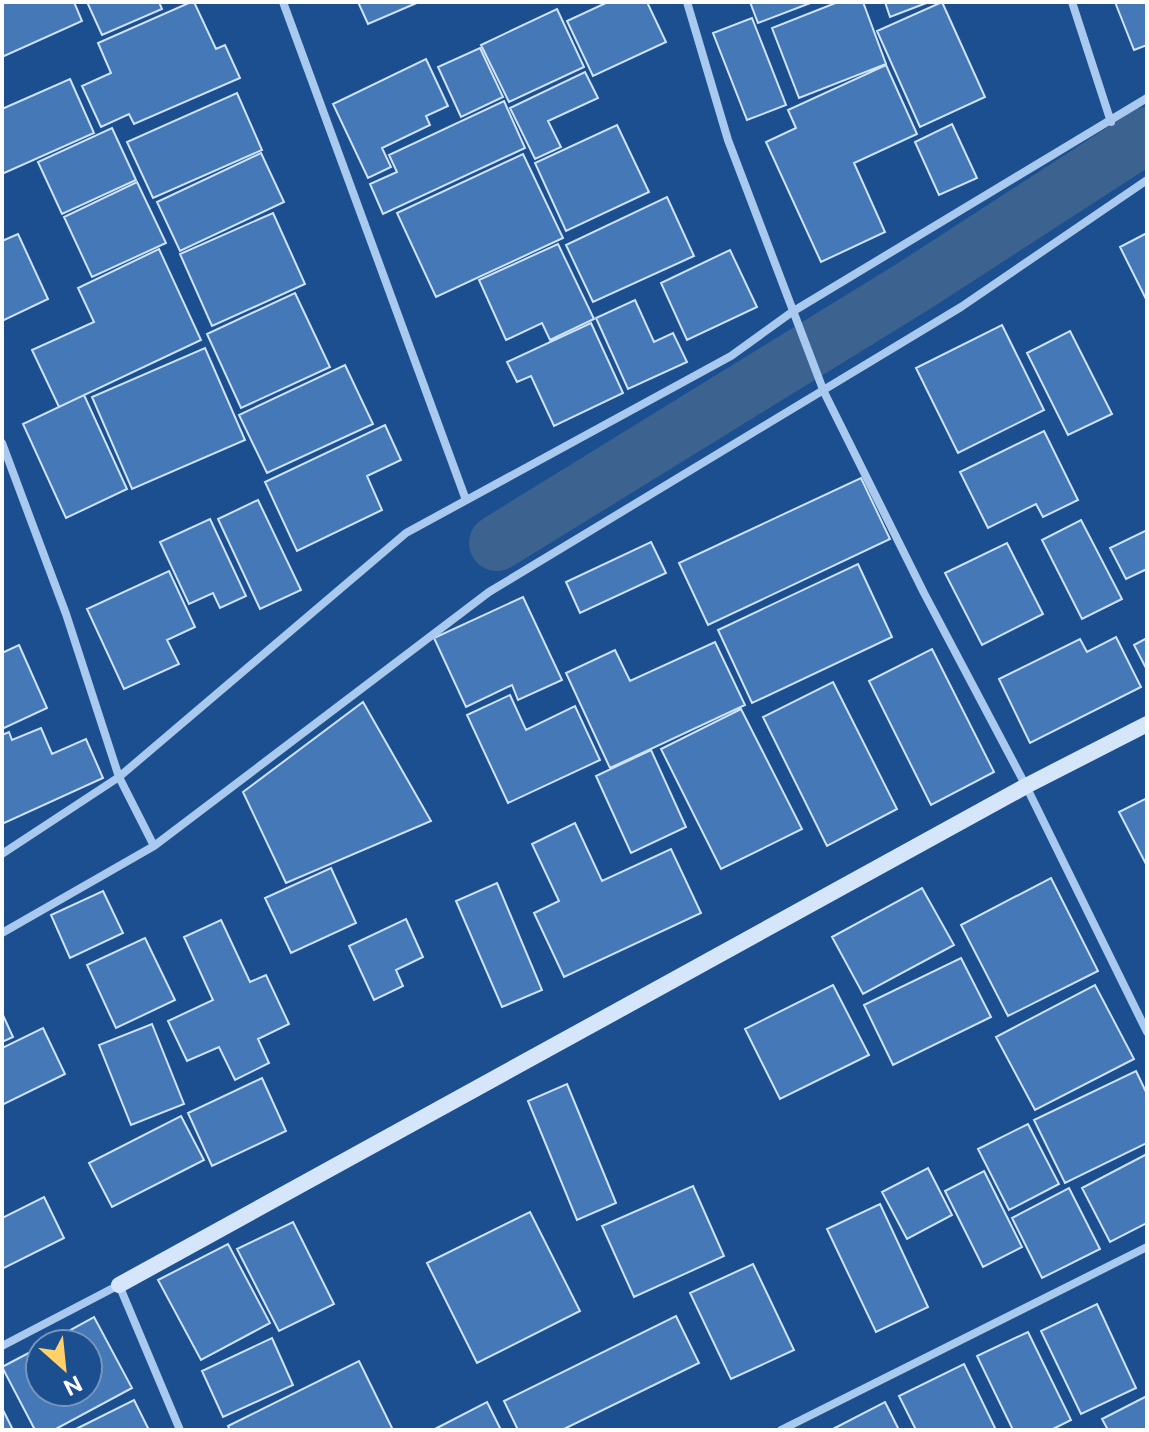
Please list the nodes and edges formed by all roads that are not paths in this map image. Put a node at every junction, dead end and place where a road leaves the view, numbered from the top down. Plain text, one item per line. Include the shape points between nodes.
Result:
1 (283, 2) edge
2 (687, 2) edge
3 (1072, 2) edge
4 (1147, 98) edge
5 (1111, 122) junction
6 (1147, 180) edge
7 (792, 312) junction
8 (824, 392) junction
9 (2, 443) edge
10 (466, 500) junction
11 (1147, 724) edge
12 (119, 777) junction
13 (1026, 786) junction
14 (154, 846) junction
15 (2, 854) edge
16 (2, 933) edge
17 (1147, 1032) edge
18 (1147, 1247) edge
19 (119, 1285) junction
20 (2, 1346) edge
21 (180, 1430) edge
22 (781, 1430) edge

1 - 10 street
2 - 7 street via 728,140
3 - 5 street
4 - 5 street
5 - 7 street
6 - 8 street via 961,307
7 - 8 street
7 - 10 street via 731,356
8 - 13 street
8 - 14 street via 489,592
9 - 12 street
10 - 12 street via 406,533
11 - 13 street
12 - 14 street
12 - 15 street
13 - 17 street
13 - 19 street
14 - 16 street
18 - 22 street
19 - 20 street
19 - 21 street

